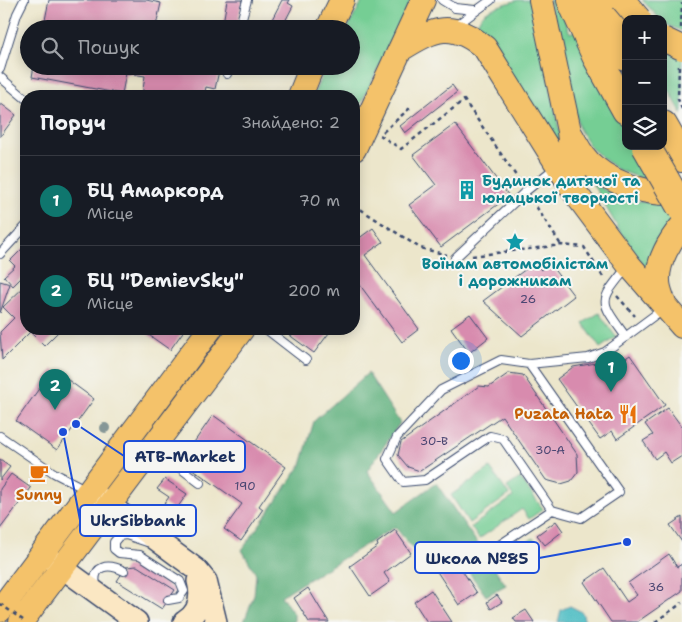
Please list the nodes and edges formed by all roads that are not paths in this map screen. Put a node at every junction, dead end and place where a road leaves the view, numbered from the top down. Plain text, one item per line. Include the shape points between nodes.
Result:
1 (24, 0) edge
2 (247, 0) edge
3 (342, 0) edge
4 (423, 0) edge
5 (442, 0) edge
6 (491, 0) edge
7 (541, 0) edge
8 (571, 0) edge
9 (600, 0) edge
10 (618, 0) edge
11 (634, 7) edge
12 (475, 10) junction
13 (241, 20) edge
14 (332, 20) edge
15 (450, 30) junction
16 (667, 41) edge
17 (401, 48) junction
18 (622, 48) edge
19 (682, 48) edge
20 (0, 69) edge
21 (308, 75) edge
22 (0, 77) edge
23 (302, 90) edge
24 (20, 94) edge
25 (623, 105) edge
26 (569, 131) junction
27 (667, 132) edge
28 (360, 136) edge
29 (648, 150) edge
30 (682, 158) edge
31 (557, 166) junction
32 (682, 192) edge
33 (576, 194) junction
34 (682, 209) edge
35 (682, 226) edge
36 (20, 232) edge
37 (0, 254) edge
38 (455, 258) road end
39 (629, 265) junction
40 (665, 308) junction
41 (682, 326) edge
42 (206, 335) edge
43 (237, 335) edge
44 (274, 335) edge
45 (626, 336) junction
46 (306, 360) dead end
47 (529, 364) junction
48 (0, 436) edge
49 (152, 446) junction
50 (200, 483) dead end
51 (99, 497) junction
52 (552, 510) junction
53 (501, 544) dead end
54 (170, 549) junction
55 (42, 554) junction
56 (61, 567) junction
57 (196, 568) junction
58 (124, 571) dead end
59 (96, 592) junction
60 (168, 600) dead end
61 (0, 610) edge
62 (21, 622) edge
63 (137, 622) edge
64 (184, 622) edge
65 (216, 622) edge

1 - 20 lane
2 - 13 lane
3 - 14 main road
4 - 17 main road
5 - 12 lane via 455,8
6 - 12 lane
7 - 26 main road
8 - 25 highway via 596,56
9 - 18 highway
10 - 11 lane
12 - 15 lane
15 - 17 main road via 425,34
15 - 31 main road via 470,34 485,48
16 - 19 main road, bridge
17 - 28 main road
21 - 23 main road
22 - 24 lane
26 - 32 main road via 582,155 594,167 615,179 641,190 663,194
26 - 33 main road
27 - 30 highway
29 - 34 highway, bridge
31 - 33 main road
31 - 38 lane
33 - 39 main road
35 - 40 main road via 659,267 658,282
36 - 37 lane
39 - 40 main road
39 - 45 lane via 605,298 605,308
40 - 41 main road
40 - 45 lane
42 - 51 main road via 150,413
43 - 49 main road
44 - 46 lane
45 - 47 lane via 605,352 588,358
47 - 52 lane via 619,492 581,518
47 - 52 lane via 501,360 441,390 397,437 387,459 403,482 424,480 490,436 503,439
48 - 51 lane via 54,473
49 - 50 lane
49 - 51 main road
51 - 54 street
51 - 55 main road
51 - 56 main road
52 - 53 lane
54 - 57 street
54 - 60 lane via 126,535 119,536 114,542 114,549 119,553 140,555 180,581 184,591 180,598
55 - 56 street
55 - 61 main road
56 - 59 street
56 - 62 main road
57 - 64 street via 201,590 199,606
57 - 65 street via 206,581
58 - 59 lane via 107,565 100,568 95,581
59 - 63 street

